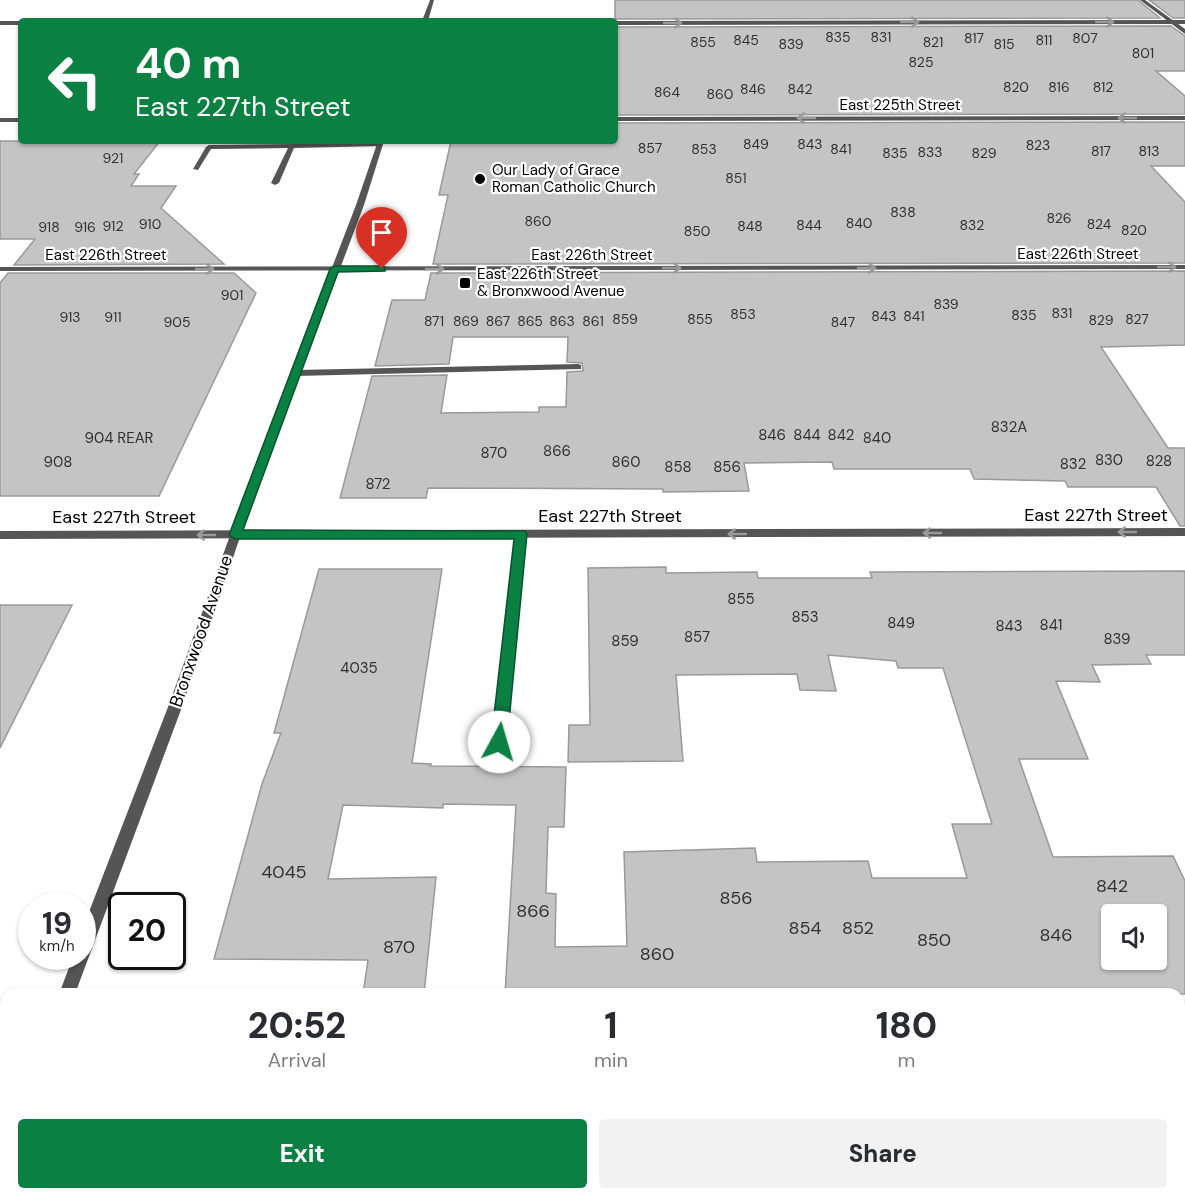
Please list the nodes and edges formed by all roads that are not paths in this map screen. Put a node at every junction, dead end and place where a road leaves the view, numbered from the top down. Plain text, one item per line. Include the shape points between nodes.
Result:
1 (432, 0) edge
2 (1142, 0) edge
3 (425, 18) edge
4 (1172, 22) junction
5 (1185, 22) edge
6 (0, 23) edge
7 (18, 23) edge
8 (618, 23) edge
9 (1185, 32) edge
10 (1185, 118) edge
11 (618, 119) edge
12 (0, 120) edge
13 (18, 120) edge
14 (351, 144) edge
15 (380, 144) edge
16 (292, 146) junction
17 (196, 169) dead end
18 (275, 183) dead end
19 (1185, 267) edge
20 (0, 269) edge
21 (334, 269) junction
22 (578, 367) dead end
23 (296, 373) junction
24 (1185, 532) edge
25 (521, 534) junction
26 (0, 535) edge
27 (235, 535) junction
28 (499, 742) dead end
29 (96, 915) edge
30 (76, 970) edge
31 (68, 988) edge

1 - 3 street
2 - 4 street
4 - 5 street
8 -> 4 street
4 - 9 street
6 - 7 street
10 -> 11 street, East 225th Street
12 - 13 street
14 - 16 street
15 - 21 street, Bronxwood Avenue
16 - 17 street via 209,147
16 - 18 street
21 -> 19 street, East 226th Street
20 -> 21 street, East 226th Street
21 - 23 street, Bronxwood Avenue
22 - 23 street
23 - 27 street, Bronxwood Avenue
24 -> 25 street, East 227th Street
25 - 27 street, East 227th Street
25 - 28 street
27 -> 26 street, East 227th Street
27 - 29 street, Bronxwood Avenue
30 - 31 street

